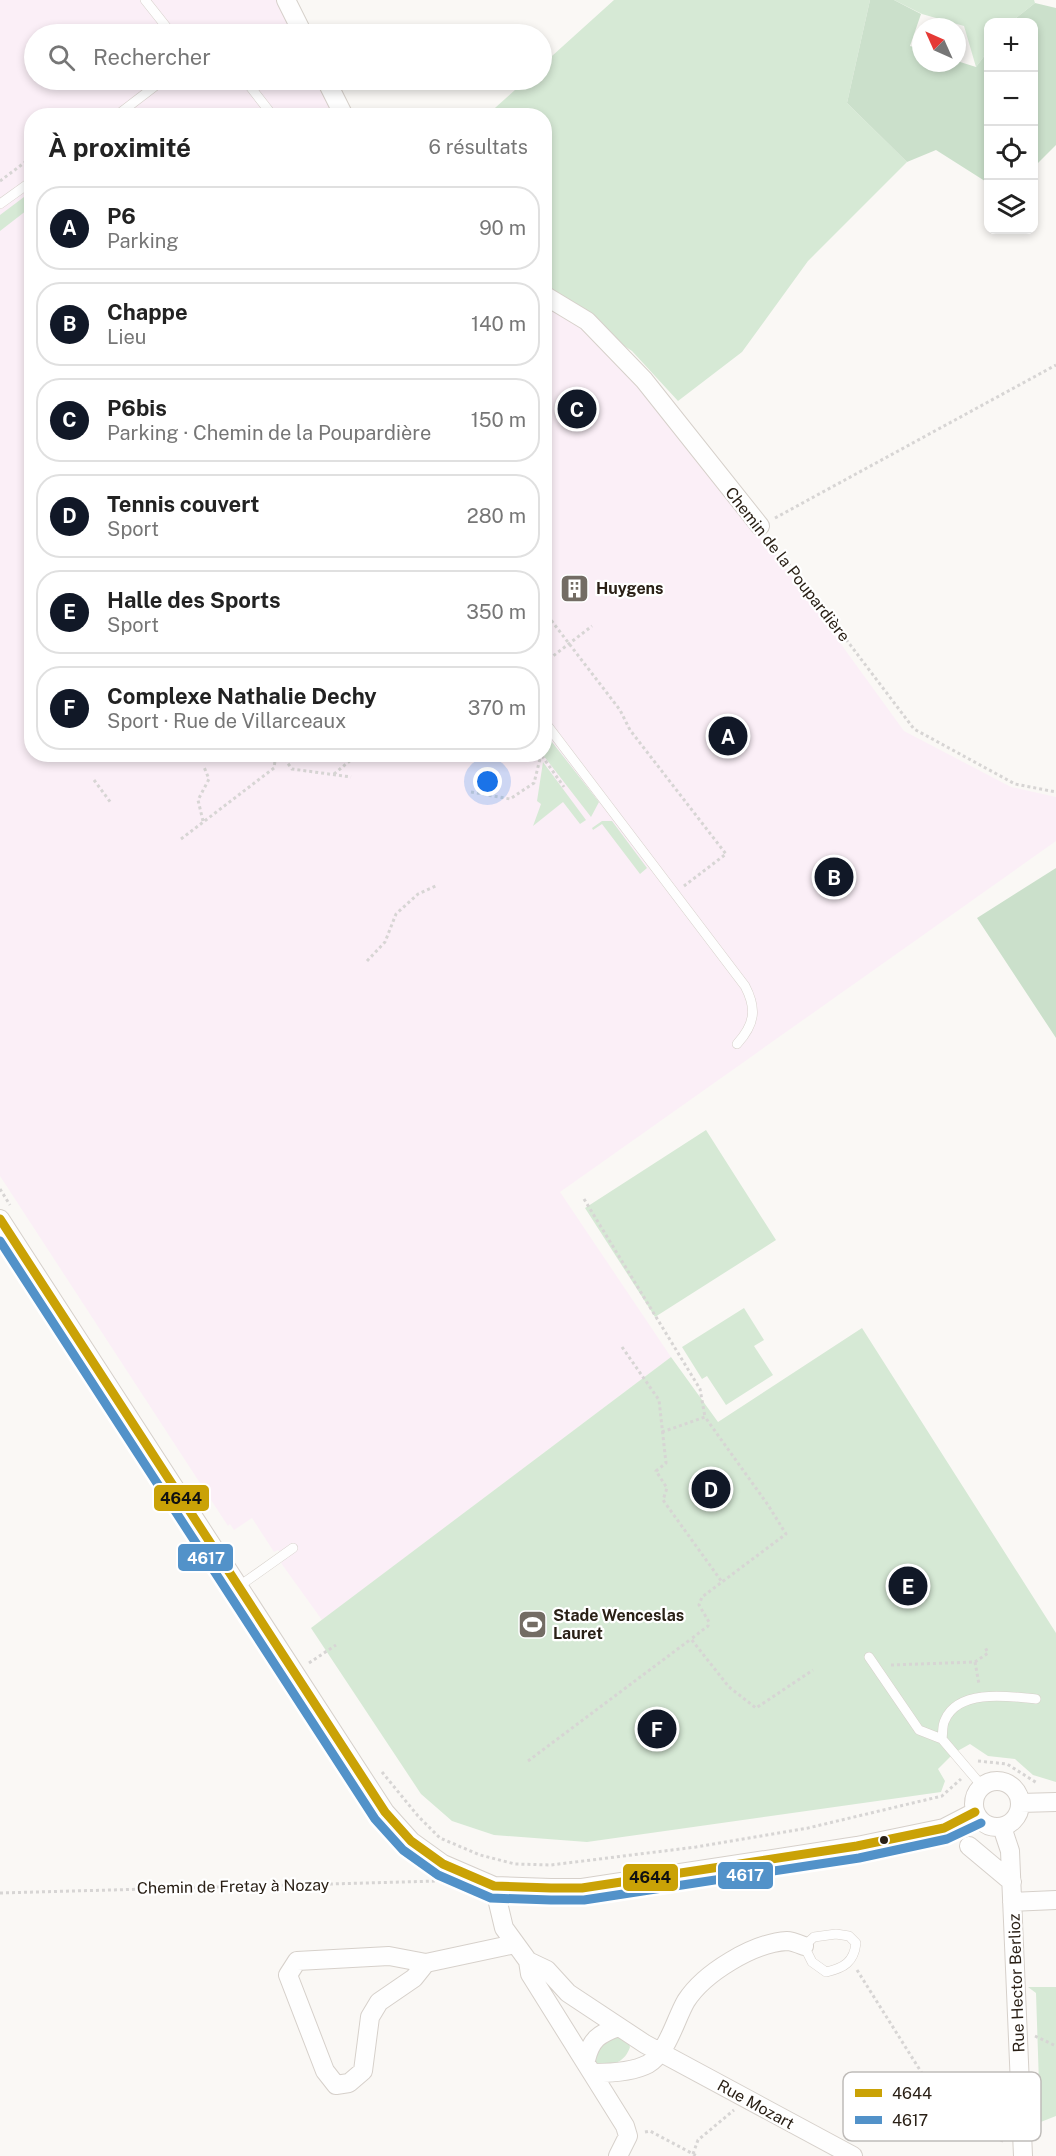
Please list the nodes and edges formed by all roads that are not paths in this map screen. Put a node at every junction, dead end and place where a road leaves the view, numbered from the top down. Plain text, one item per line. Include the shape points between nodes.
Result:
1 (146, 0) edge
2 (286, 0) edge
3 (164, 24) edge
4 (298, 24) edge
5 (150, 90) edge
6 (254, 90) edge
7 (331, 90) edge
8 (126, 108) edge
9 (267, 108) edge
10 (340, 108) edge
11 (24, 187) edge
12 (0, 204) edge
13 (552, 301) edge
14 (760, 526) road end
15 (552, 731) edge
16 (738, 1044) dead end
17 (8, 1216) edge
18 (293, 1548) dead end
19 (238, 1587) junction
20 (869, 1657) dead end
21 (1036, 1699) dead end
22 (942, 1738) junction
23 (982, 1786) junction
24 (1056, 1802) edge
25 (1020, 1803) junction
26 (975, 1812) junction
27 (1002, 1827) junction
28 (969, 1846) dead end
29 (1012, 1882) junction
30 (494, 1886) junction
31 (1056, 1900) edge
32 (1012, 1902) junction
33 (515, 1944) junction
34 (804, 1946) junction
35 (528, 1961) junction
36 (426, 1963) junction
37 (625, 2031) junction
38 (660, 2051) junction
39 (597, 2069) junction
40 (1020, 2072) edge
41 (618, 2156) edge
42 (853, 2156) edge

1 - 3 lane
2 - 4 street
5 - 8 lane
6 - 9 lane
7 - 10 street
11 - 12 lane
13 - 14 street, Chemin de la Poupardière via 587,321 644,380
15 - 16 lane via 745,986 753,1001 753,1019
17 - 19 street
18 - 19 lane
19 - 30 street via 385,1812 411,1841 443,1864
20 - 22 lane via 919,1730
21 - 22 lane via 1005,1696 963,1700 944,1720
22 - 23 lane
23 - 25 street via 995,1781 1010,1784
23 - 26 street via 974,1798
24 - 25 street
25 - 27 street via 1014,1821
26 - 27 street via 983,1823
26 - 30 street via 945,1828 763,1862 582,1888
27 - 29 street, Rue Hector Berlioz via 1010,1851
28 - 29 street
29 - 32 street, Rue Hector Berlioz
30 - 33 street, Rue Mozart via 504,1928
31 - 32 street
32 - 40 street, Rue Hector Berlioz
33 - 35 street, Rue Mozart
33 - 36 street
34 - 34 lane via 812,1962 826,1972 848,1964 856,1943 849,1936 814,1937
34 - 38 street via 788,1941 757,1949 719,1969 686,2002
35 - 37 street, Rue Mozart via 547,1970 568,1993
35 - 39 street, Rue Mozart via 530,1974
36 - 36 street via 389,1956 297,1961 288,1975 325,2071 336,2085 349,2083 363,2071 370,2018 379,2002 414,1978
37 - 38 street, Rue Mozart
37 - 39 street via 600,2034 590,2044
37 - 39 street via 639,2047 636,2056
38 - 39 street via 650,2063
38 - 42 street, Rue Mozart
39 - 41 street, Rue Mozart via 628,2136

